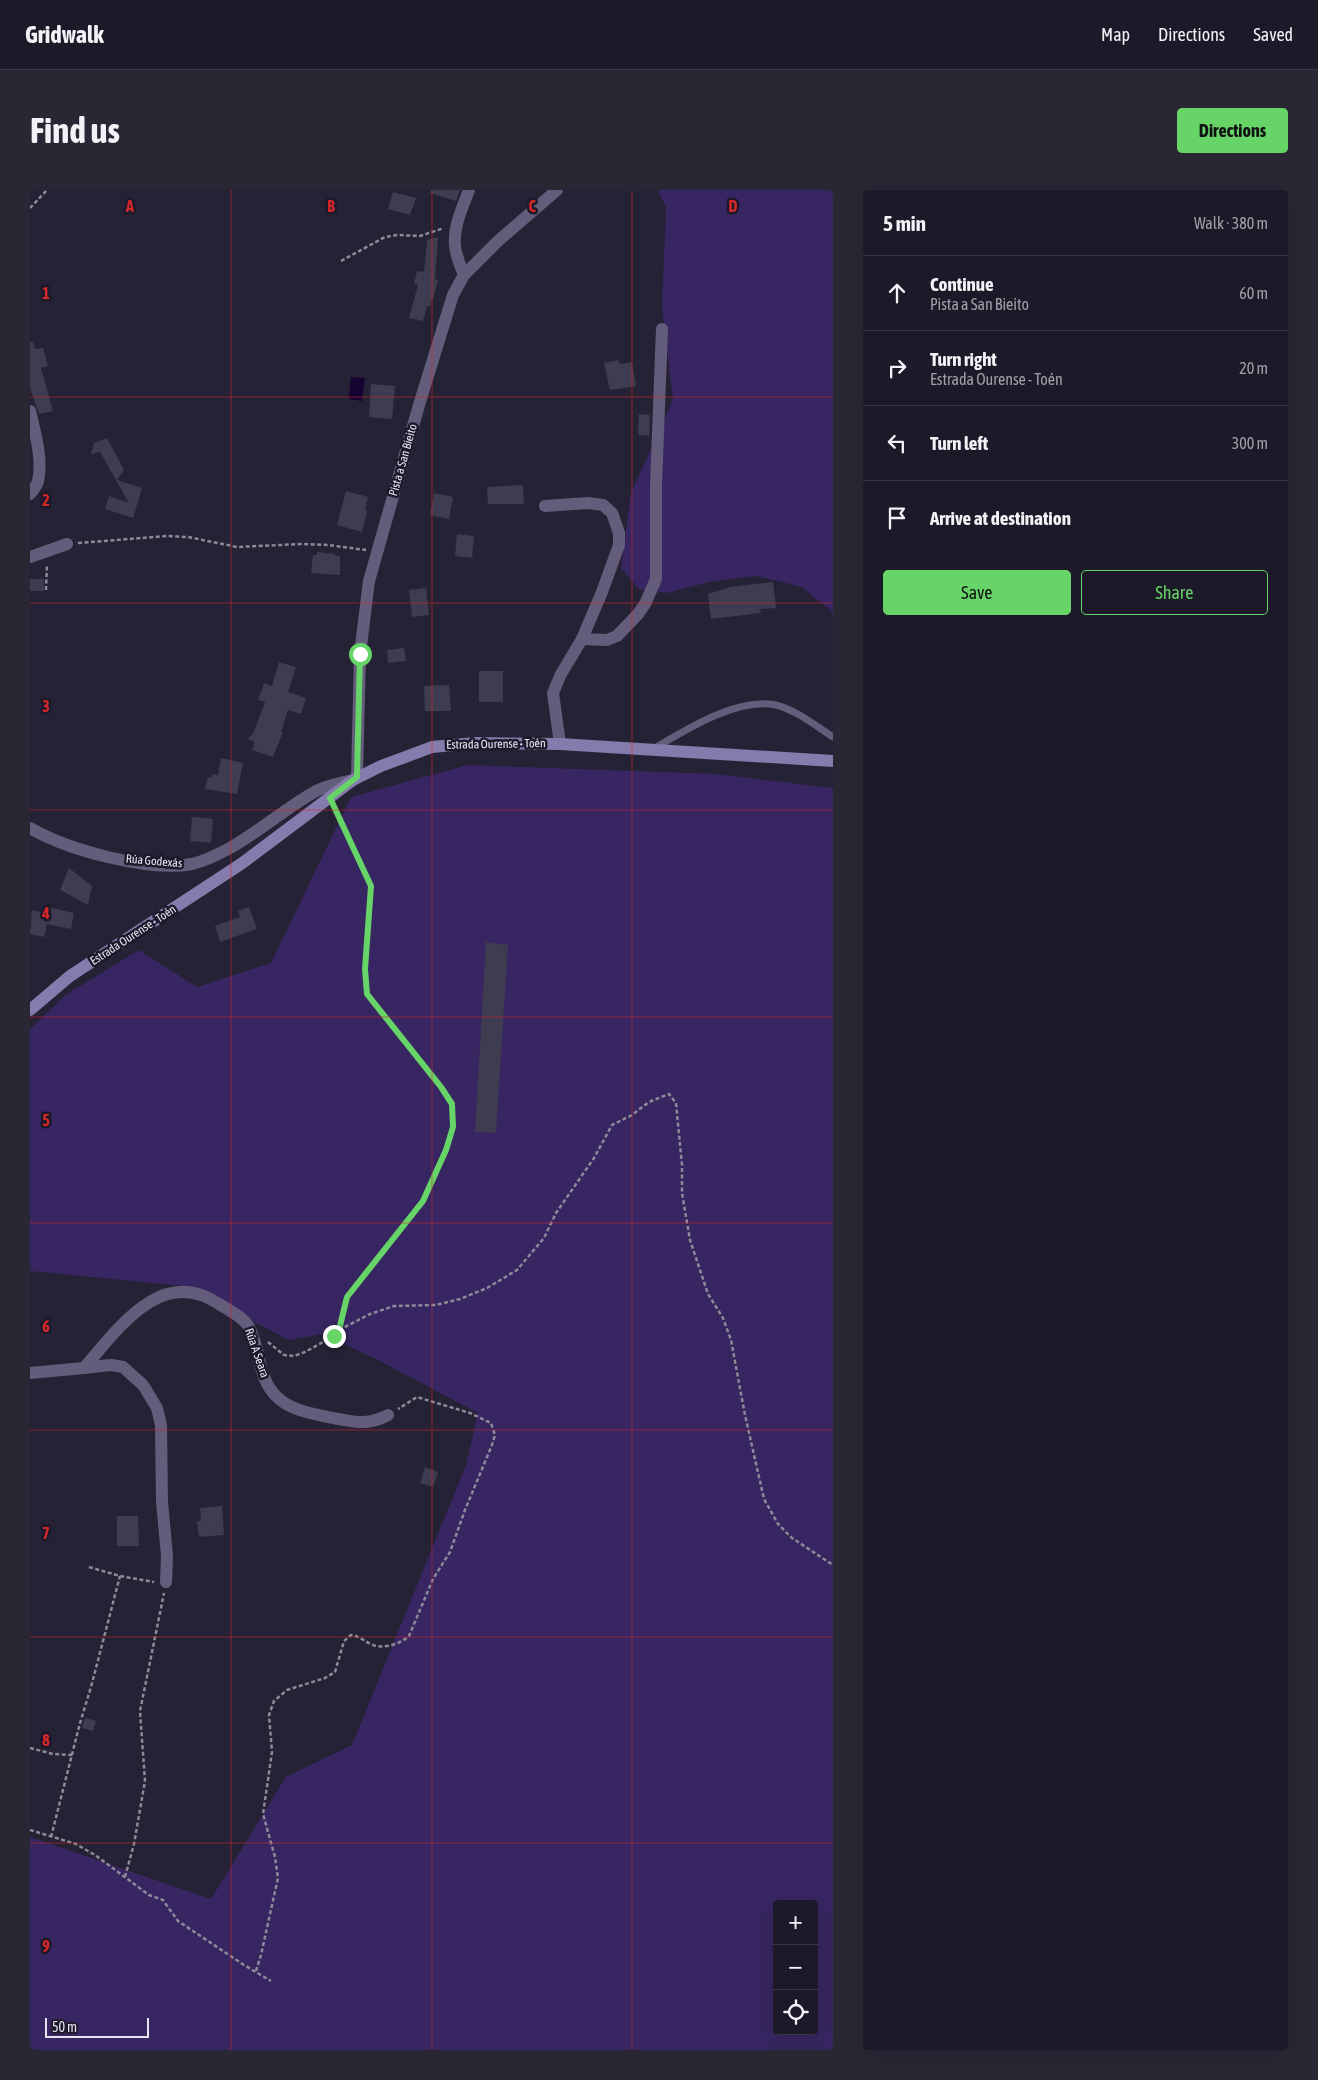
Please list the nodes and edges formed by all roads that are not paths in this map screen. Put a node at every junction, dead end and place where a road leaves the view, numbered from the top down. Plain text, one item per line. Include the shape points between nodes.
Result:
1 (469, 190) edge
2 (557, 190) edge
3 (464, 275) junction
4 (662, 329) dead end
5 (30, 412) edge
6 (30, 494) edge
7 (545, 506) dead end
8 (67, 544) road end
9 (30, 557) edge
10 (582, 639) junction
11 (833, 737) edge
12 (560, 744) junction
13 (653, 749) junction
14 (833, 761) edge
15 (355, 779) junction
16 (30, 828) edge
17 (30, 1010) edge
18 (84, 1368) junction
19 (30, 1373) edge
20 (388, 1415) road end
21 (166, 1582) road end

1 - 3 street via 455,243
2 - 3 street, Pista a San Bieito
3 - 15 street, Pista a San Bieito via 453,295 436,348 369,581 361,632
4 - 10 street via 656,579 645,604 618,636 606,640
5 - 6 street via 39,475 38,483
7 - 10 street via 597,503 608,508 616,520 619,533 617,552
8 - 9 street
10 - 12 street via 553,692
11 - 13 lane via 788,709 764,704 733,709
12 - 13 street, Estrada Ourense - Toén
12 - 15 street, Estrada Ourense - Toén via 475,742 432,747
13 - 14 street, Estrada Ourense - Toén
15 - 16 street, Rúa Godexás via 317,790 230,848 190,864 148,863 82,850
15 - 17 street, Estrada Ourense - Toén via 241,864 70,976
18 - 19 street
18 - 20 street, Rúa A Seara via 133,1313 147,1303 165,1295 200,1294 248,1325 267,1384 280,1400 309,1413 361,1423 370,1423
18 - 21 street via 123,1367 140,1381 158,1408

